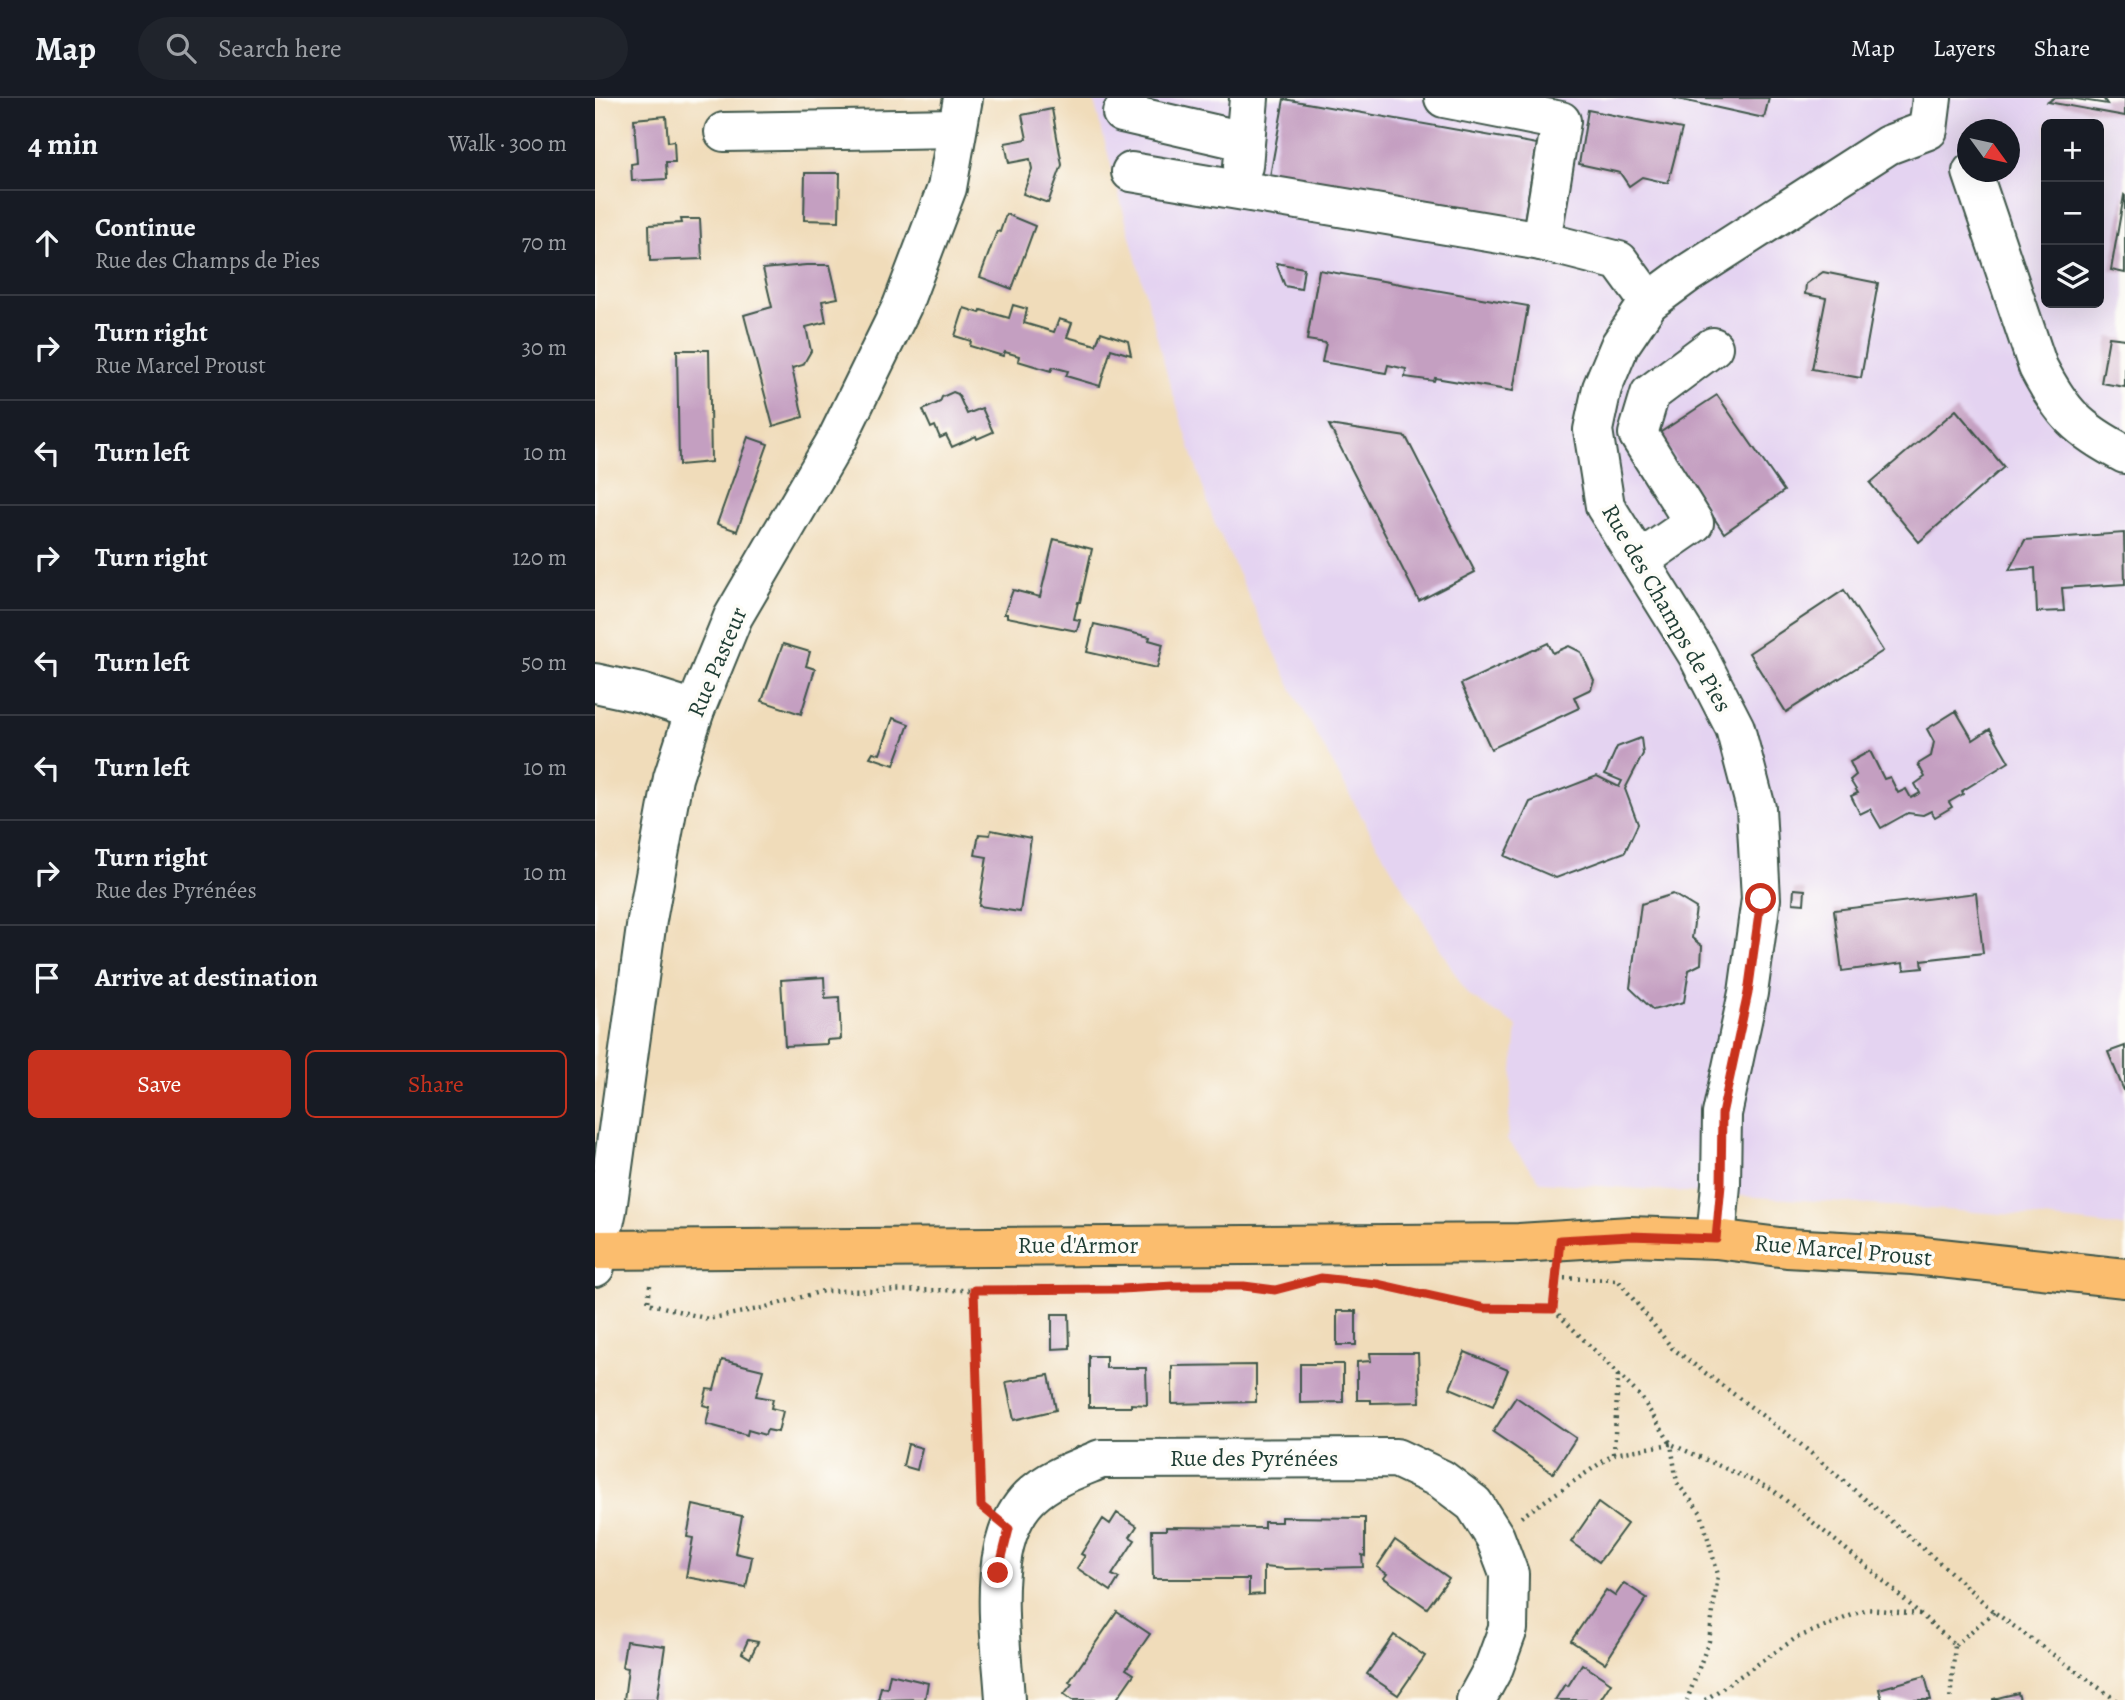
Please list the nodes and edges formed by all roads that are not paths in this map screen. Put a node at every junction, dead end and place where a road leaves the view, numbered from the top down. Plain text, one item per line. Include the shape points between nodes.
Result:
1 (1249, 98) edge
2 (1444, 98) edge
3 (960, 113) edge
4 (1122, 113) dead end
5 (1930, 114) edge
6 (724, 132) dead end
7 (1244, 141) junction
8 (1957, 143) edge
9 (1131, 172) dead end
10 (1975, 182) edge
11 (1241, 190) junction
12 (1541, 241) junction
13 (1649, 302) junction
14 (1713, 347) dead end
15 (2125, 454) edge
16 (1639, 561) junction
17 (595, 683) edge
18 (695, 710) junction
19 (1716, 1239) junction
20 (1560, 1240) joint
21 (596, 1255) edge
22 (2125, 1278) edge
23 (1006, 1700) edge
24 (1476, 1700) edge

1 - 7 street
2 - 12 street via 1561,121
3 - 6 street
3 - 18 street, Rue Pasteur via 947,188 902,306 837,439 733,617
4 - 7 street
5 - 8 street
5 - 13 street, Rue des Champs de Pies
7 - 11 street
9 - 11 street
10 - 15 street via 2038,366 2053,395 2095,438
11 - 12 street
12 - 13 street via 1619,261
13 - 16 street, Rue des Champs de Pies via 1620,345 1602,388 1593,430 1605,506
14 - 16 street via 1650,394 1638,434 1694,523
16 - 19 street, Rue des Champs de Pies via 1697,654 1735,728 1756,808 1761,899 1748,993 1722,1114
17 - 18 street
18 - 21 street, Rue Pasteur via 671,791 647,920 607,1210
19 - 20 main road, Rue Marcel Proust via 1630,1236
19 - 22 main road, Rue Marcel Proust
20 - 21 main road, Rue d'Armor via 653,1249
23 - 24 street, Rue des Pyrénées via 998,1573 1009,1529 1029,1497 1064,1474 1101,1459 1395,1458 1441,1479 1475,1504 1496,1537 1509,1574 1508,1629

